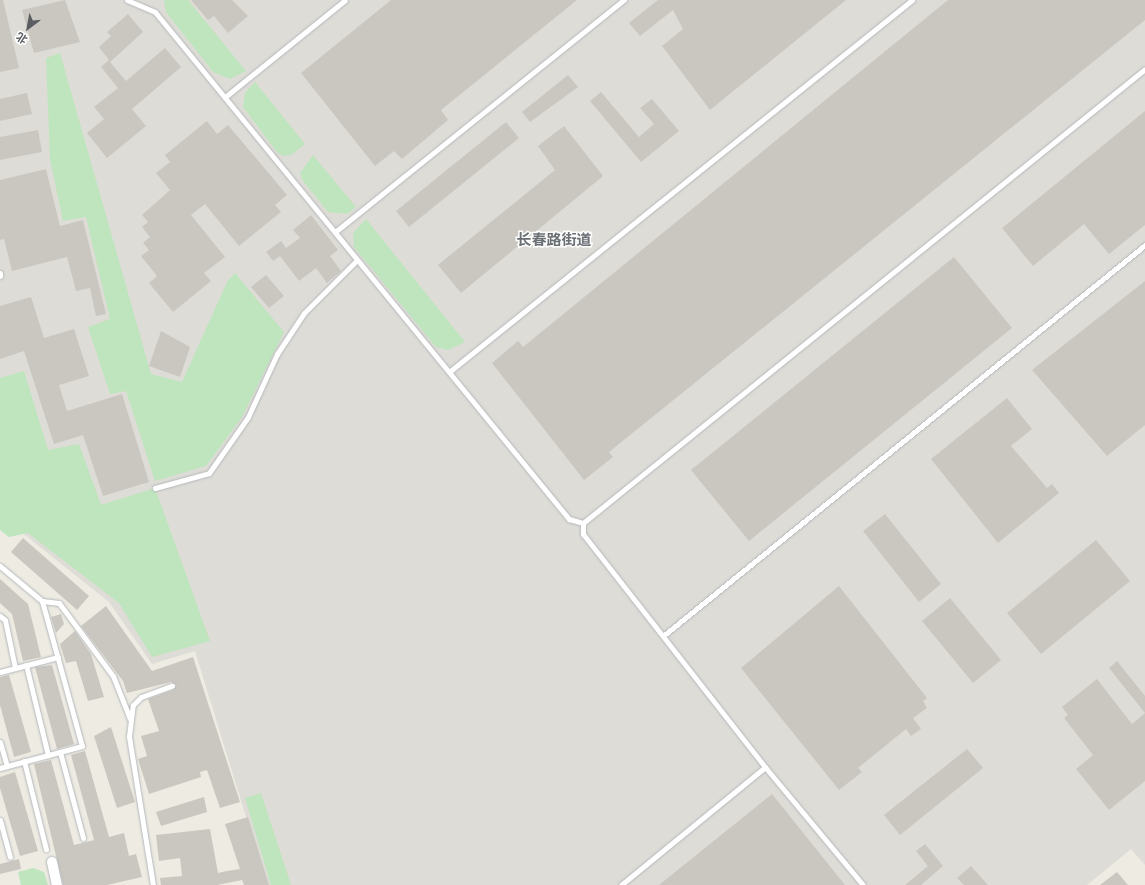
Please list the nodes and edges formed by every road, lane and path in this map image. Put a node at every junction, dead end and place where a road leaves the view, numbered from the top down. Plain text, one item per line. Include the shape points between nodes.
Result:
1 (127, 0) edge
2 (345, 0) edge
3 (624, 0) edge
4 (912, 0) edge
5 (1145, 69) edge
6 (225, 97) junction
7 (335, 232) junction
8 (1145, 244) edge
9 (357, 260) junction
10 (0, 273) edge
11 (0, 276) edge
12 (449, 372) junction
13 (156, 488) dead end
14 (583, 523) junction
15 (0, 566) edge
16 (42, 601) junction
17 (0, 616) edge
18 (663, 636) junction
19 (58, 657) junction
20 (26, 665) junction
21 (15, 668) junction
22 (0, 672) edge
23 (172, 686) dead end
24 (130, 719) junction
25 (0, 742) edge
26 (60, 752) junction
27 (48, 755) junction
28 (24, 761) junction
29 (7, 766) junction
30 (765, 767) junction
31 (0, 768) edge
32 (0, 820) edge
33 (83, 838) dead end
34 (46, 849) dead end
35 (10, 857) dead end
36 (52, 862) dead end
37 (57, 885) edge
38 (153, 885) edge
39 (621, 885) edge
40 (863, 885) edge

1 - 6 lane via 155,12
2 - 6 lane
3 - 7 lane
4 - 12 lane
5 - 14 lane
6 - 7 lane
7 - 9 lane
8 - 18 lane
9 - 12 lane
9 - 13 lane via 304,313 277,354 248,417 209,473
10 - 11 lane
12 - 14 lane via 569,519
14 - 18 lane via 582,534
15 - 16 lane
16 - 19 lane
16 - 24 lane via 59,603 113,676
17 - 21 lane via 5,620
18 - 30 lane
19 - 20 lane
19 - 26 lane via 82,746
20 - 21 lane
20 - 27 lane
21 - 22 lane
23 - 24 lane via 141,696 133,705
24 - 38 lane via 132,759
25 - 29 lane
26 - 27 lane
26 - 33 lane
27 - 28 lane
28 - 29 lane
28 - 34 lane
29 - 31 lane
30 - 39 lane
30 - 40 lane
32 - 35 lane
36 - 37 street

